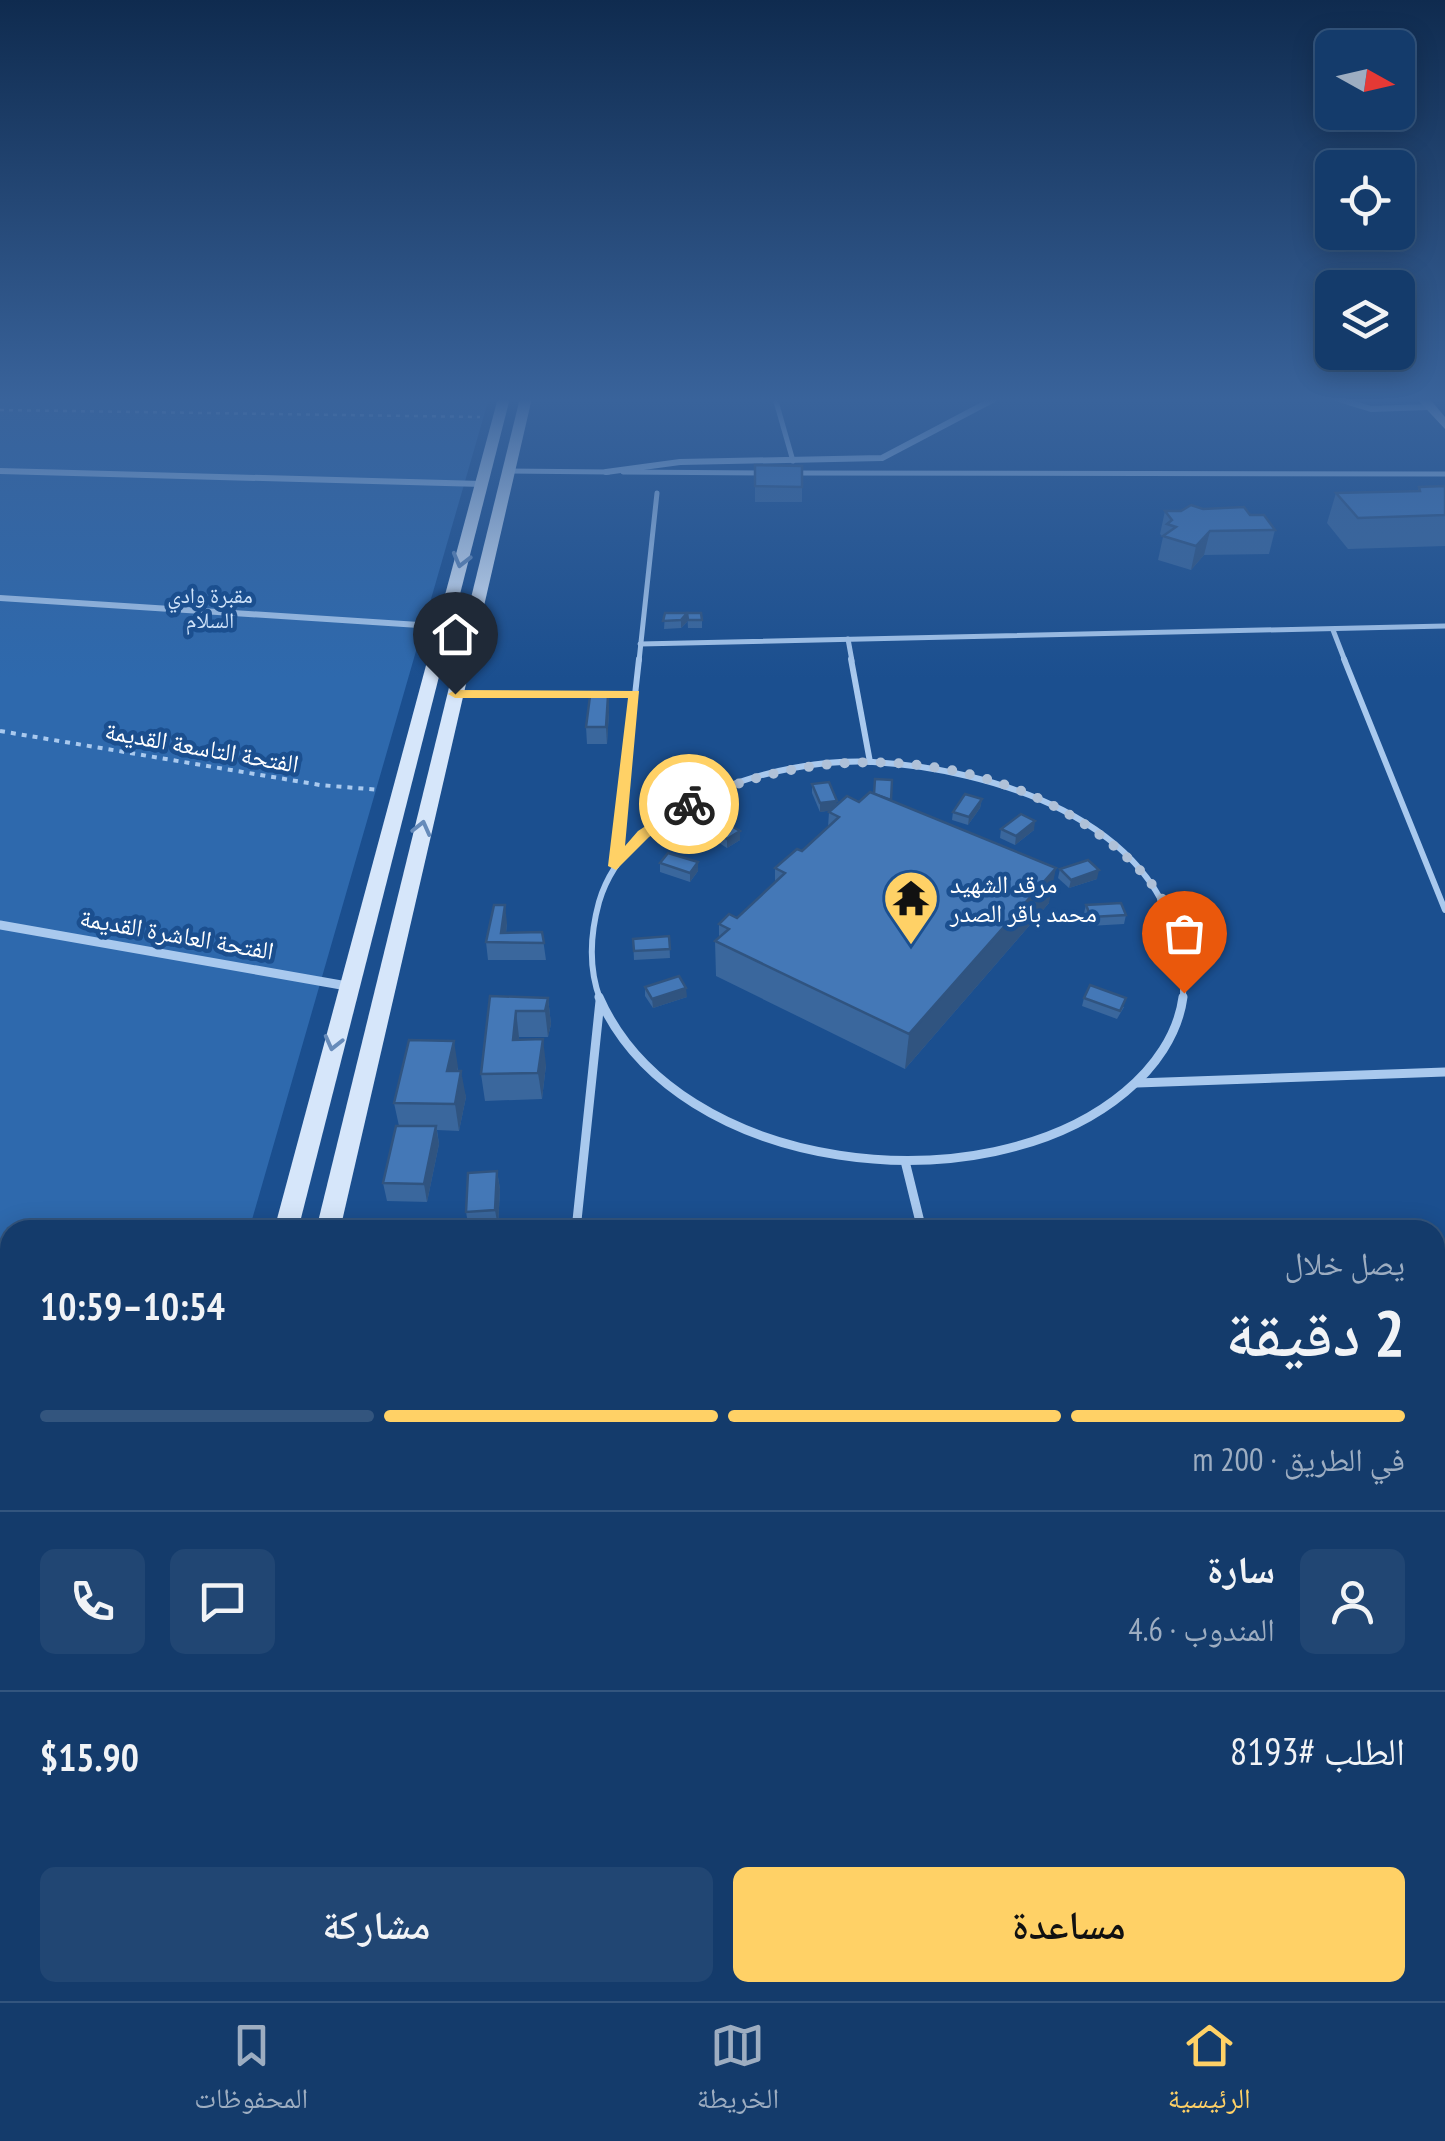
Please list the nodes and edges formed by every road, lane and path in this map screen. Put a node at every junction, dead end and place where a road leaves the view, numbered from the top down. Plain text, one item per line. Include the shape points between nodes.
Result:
1 (480, 491) edge
2 (503, 491) edge
3 (656, 493) dead end
4 (0, 598) edge
5 (419, 624) dead end
6 (1445, 626) edge
7 (1333, 630) junction
8 (848, 640) junction
9 (640, 644) junction
10 (455, 694) junction
11 (634, 694) junction
12 (0, 731) edge
13 (870, 762) junction
14 (400, 789) junction
15 (616, 866) junction
16 (376, 880) junction
17 (409, 883) junction
18 (1445, 910) edge
19 (0, 925) edge
20 (398, 928) junction
21 (361, 934) junction
22 (347, 986) junction
23 (600, 1000) junction
24 (1445, 1072) edge
25 (1137, 1082) junction
26 (905, 1162) junction
27 (288, 1220) edge
28 (330, 1220) edge
29 (577, 1220) edge
30 (920, 1220) edge

1 -> 14 street
2 - 10 street
3 - 9 lane
4 - 5 street
6 - 7 lane
7 - 8 lane
7 - 18 lane
8 - 9 lane
8 - 13 lane
9 - 11 lane
10 - 11 lane
17 -> 10 street
11 - 15 lane
12 - 14 path, الفتحة التاسعة القديمة via 320,785
13 - 15 lane via 785,770 722,788 679,808
13 - 25 lane via 988,779 1043,800 1134,862 1164,902 1182,946 1184,993 1169,1040
14 - 16 street
15 - 23 lane via 595,907 590,952
16 - 17 street
16 - 21 street
17 - 20 street
19 - 22 street, الفتحة العاشرة القديمة
20 - 21 street
20 - 28 street
21 - 22 street
22 -> 27 street
23 - 26 lane via 630,1049 678,1094 744,1129 822,1153
23 - 29 lane
24 - 25 lane
25 - 26 lane via 1094,1116 1038,1141
26 - 30 lane

